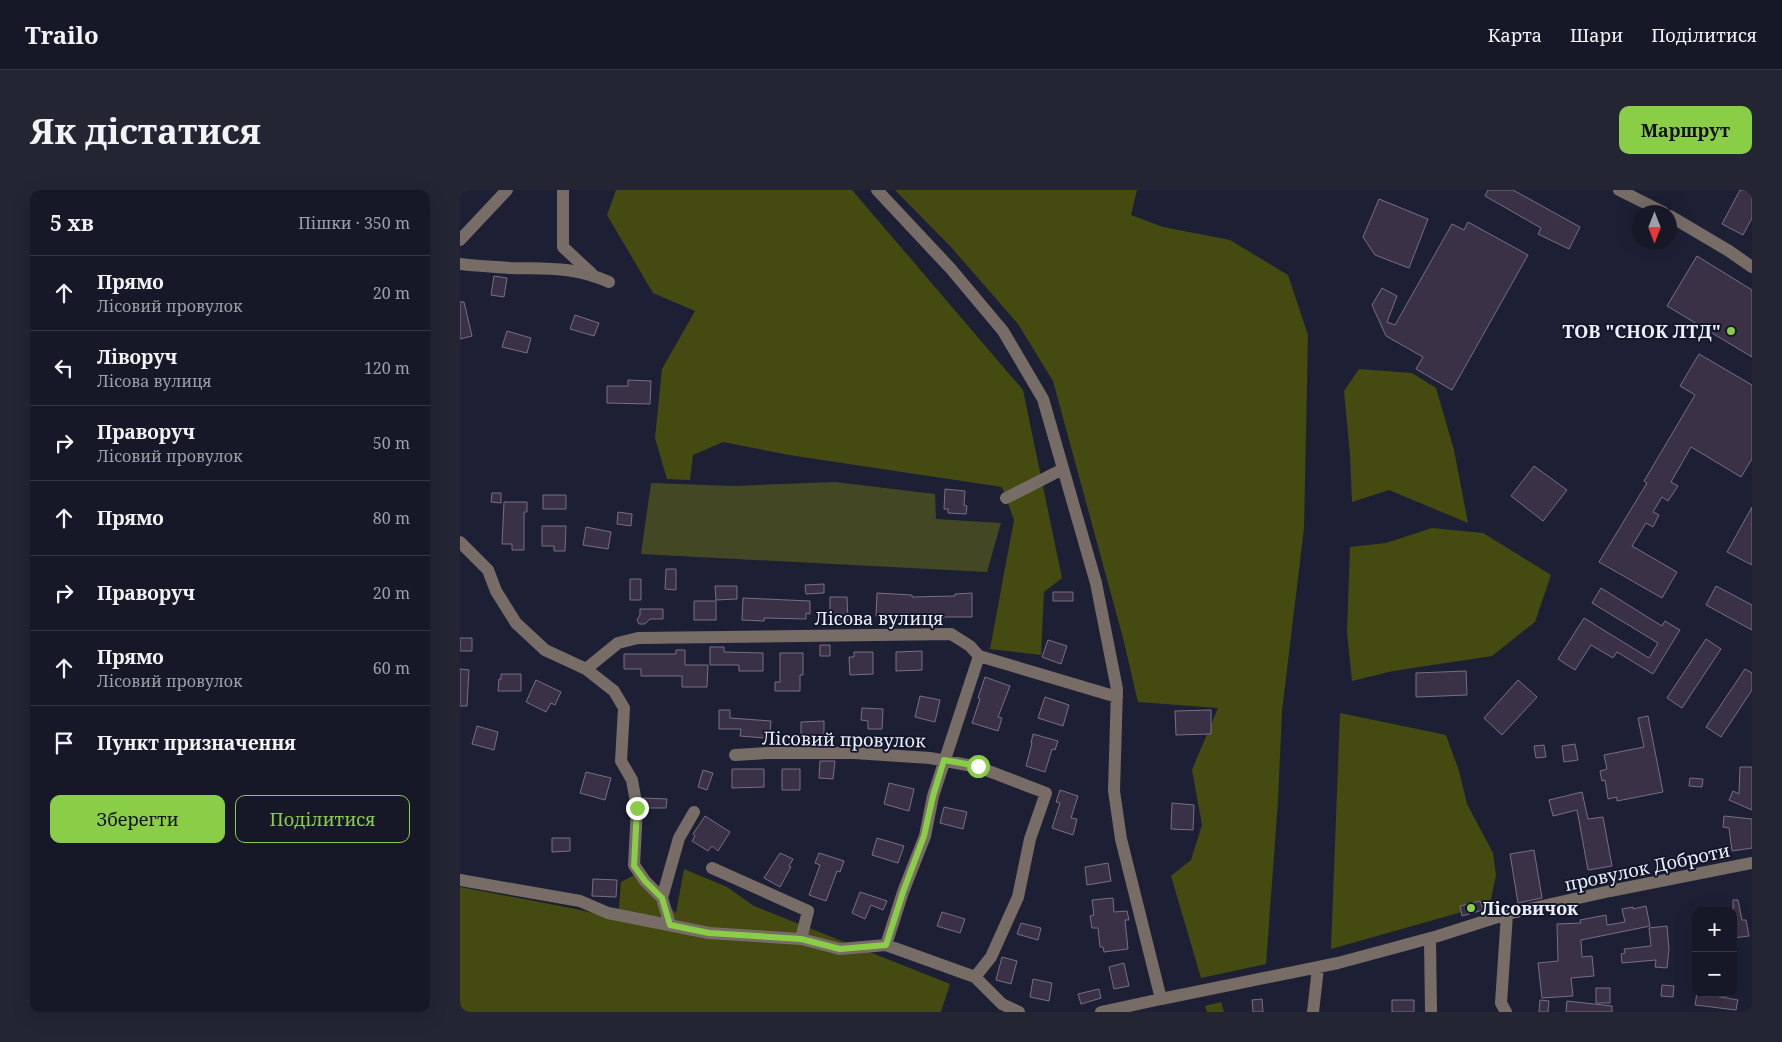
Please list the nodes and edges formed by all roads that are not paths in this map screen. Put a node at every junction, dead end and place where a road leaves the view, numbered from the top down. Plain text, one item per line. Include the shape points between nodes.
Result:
1 (507, 190) edge
2 (563, 190) edge
3 (877, 190) edge
4 (1619, 190) edge
5 (1649, 205) edge
6 (1677, 220) edge
7 (460, 240) edge
8 (460, 264) edge
9 (1752, 267) edge
10 (594, 276) junction
11 (609, 282) dead end
12 (1063, 468) junction
13 (1006, 498) dead end
14 (460, 542) edge
15 (978, 656) junction
16 (586, 669) junction
17 (1117, 697) junction
18 (735, 755) dead end
19 (944, 760) junction
20 (694, 812) dead end
21 (1752, 863) edge
22 (712, 868) dead end
23 (460, 880) edge
24 (662, 898) junction
25 (1507, 914) junction
26 (670, 925) junction
27 (1430, 938) junction
28 (801, 939) junction
29 (886, 945) junction
30 (1318, 968) junction
31 (974, 977) junction
32 (1161, 999) junction
33 (1019, 1012) edge
34 (1101, 1012) edge
35 (1313, 1012) edge
36 (1431, 1012) edge
37 (1506, 1012) edge

1 - 7 street
2 - 10 street via 563,247
3 - 12 street via 951,269 1003,331 1043,399
4 - 5 street
6 - 9 street
8 - 10 street via 570,269
10 - 11 street
12 - 13 street
12 - 17 street via 1096,583
14 - 16 street via 488,570 496,591 516,623 545,650
15 - 16 street, Лісова вулиця via 970,646 951,634 638,638 618,643
15 - 17 street
15 - 19 street
16 - 24 street via 614,691 624,708 621,761 632,780 637,808 634,866
17 - 32 street via 1115,801 1121,839
18 - 19 street, Лісовий провулок via 854,753
19 - 29 street via 924,836
19 - 31 street, Лісовий провулок via 978,766 1046,793 1030,840 1018,897 991,957
20 - 24 street via 679,838
21 - 25 street, провулок Доброти
22 - 28 street via 808,910
23 - 26 street via 580,901 608,912
24 - 26 street
25 - 27 street, провулок Доброти
25 - 37 street via 1501,1003
26 - 28 street via 709,933
27 - 30 street, провулок Доброти
27 - 36 street
28 - 29 street via 840,949
29 - 31 street
30 - 32 street, провулок Доброти
30 - 35 street
31 - 33 street via 1002,1004
32 - 34 street

